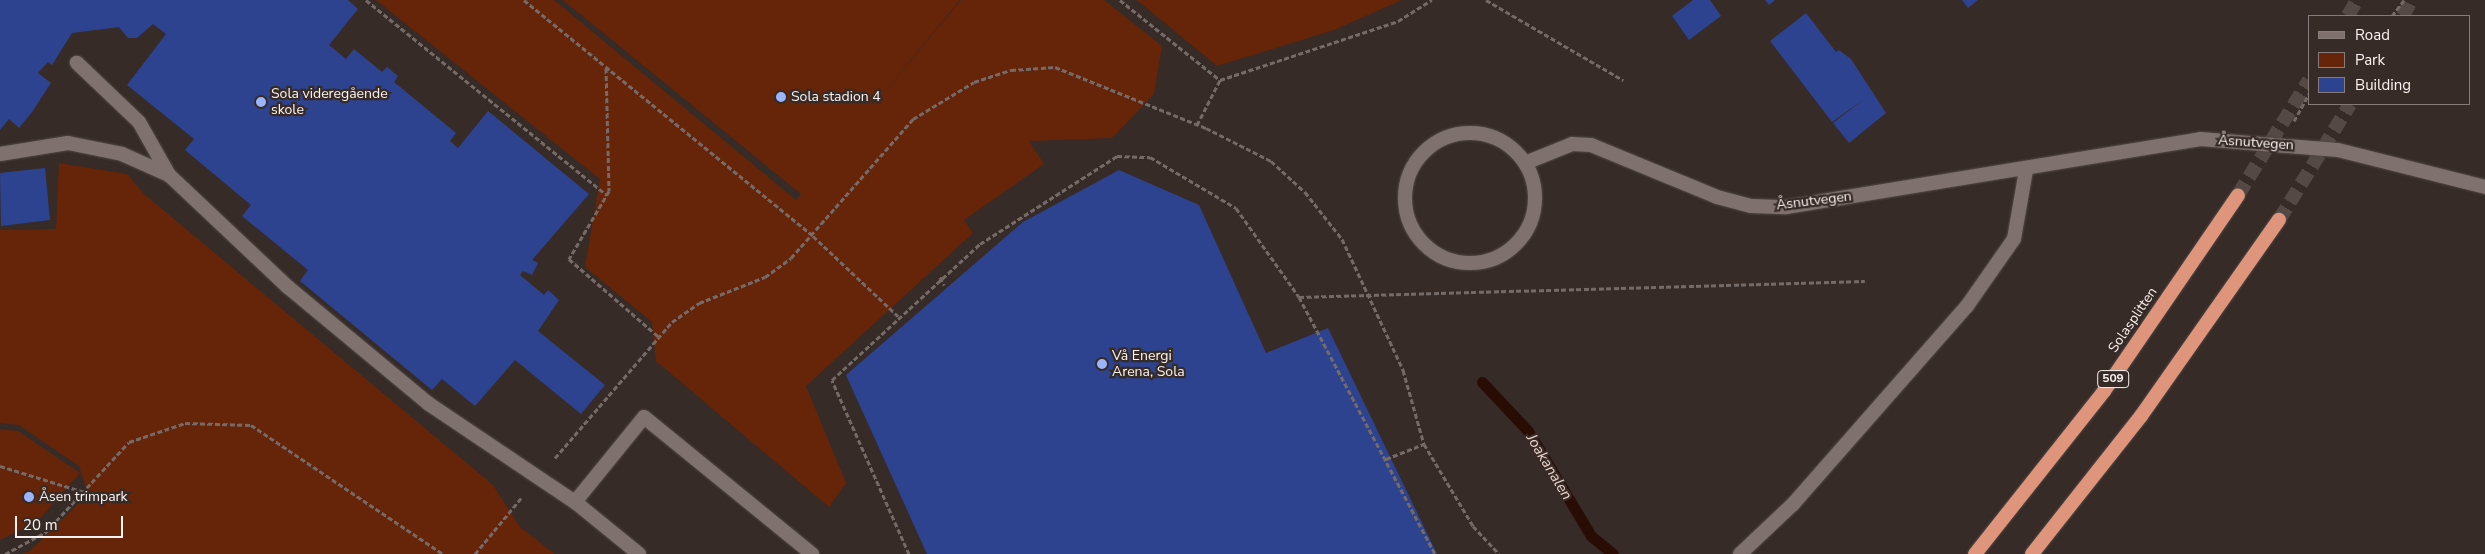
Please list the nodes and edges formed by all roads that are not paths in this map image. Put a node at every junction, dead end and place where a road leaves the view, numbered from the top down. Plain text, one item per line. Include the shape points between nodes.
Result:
1 (77, 63) dead end
2 (0, 154) edge
3 (1526, 163) junction
4 (2026, 170) junction
5 (169, 175) junction
6 (2485, 187) edge
7 (2238, 195) tunnel mouth
8 (2279, 220) tunnel mouth
9 (575, 502) junction
10 (639, 554) edge
11 (812, 554) edge
12 (1740, 554) edge
13 (1975, 554) edge
14 (2032, 554) edge

1 - 5 street via 139,122
2 - 5 street via 68,143 122,154
3 - 3 street via 1511,147 1492,136 1470,133 1429,147 1415,163 1407,184 1405,205 1411,226 1423,243 1461,263 1482,262 1502,255 1518,242 1530,224 1534,182
3 - 4 street, Åsnutvegen via 1564,147 1591,145 1717,197 1751,206 1786,207
4 - 6 street, Åsnutvegen via 2200,139 2338,150
4 - 12 street via 2014,240 1967,306 1793,504
5 - 9 street via 288,287 428,404
7 - 13 highway, Solasplitten / 509 via 2104,391
8 - 14 highway via 2140,416
9 - 10 street
9 - 11 street via 644,417

